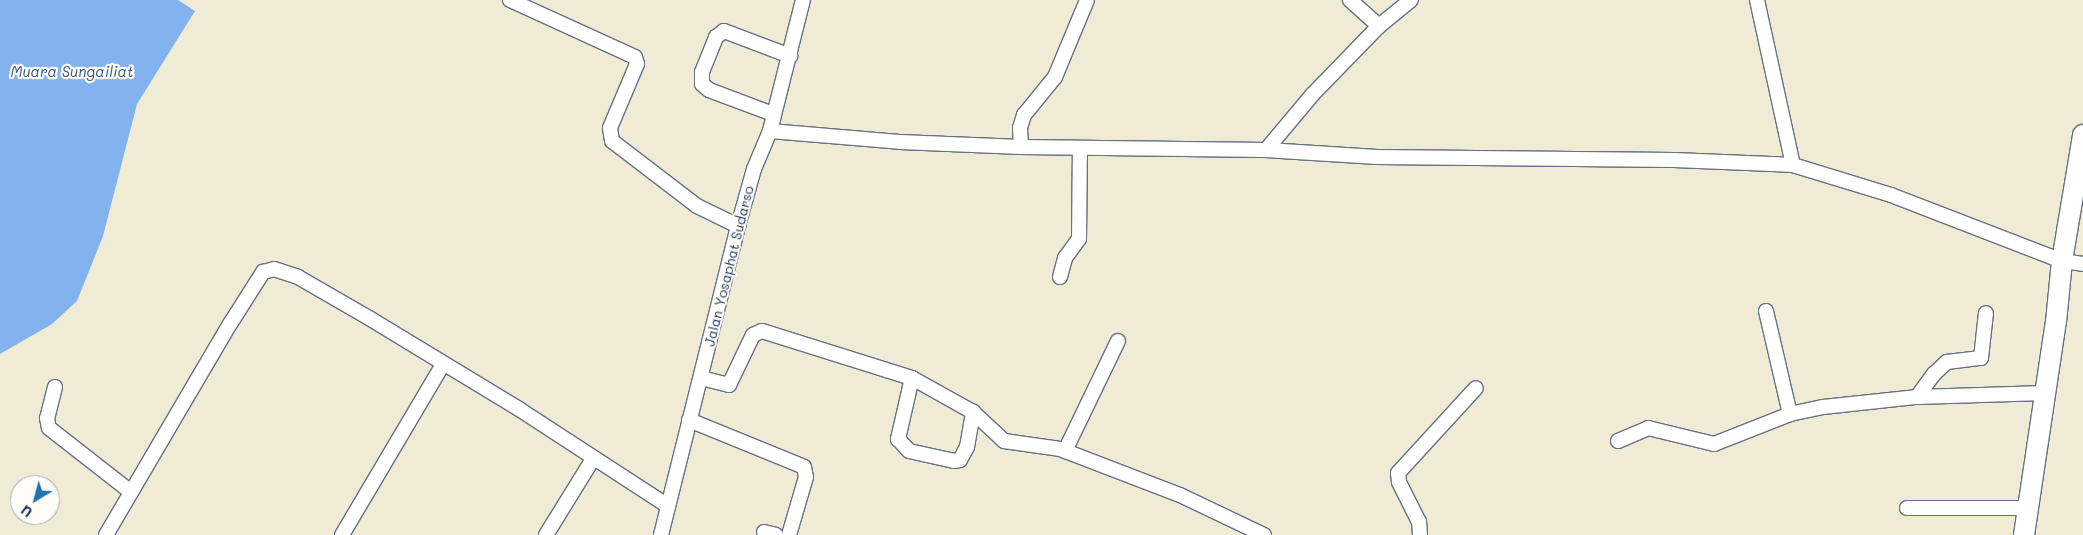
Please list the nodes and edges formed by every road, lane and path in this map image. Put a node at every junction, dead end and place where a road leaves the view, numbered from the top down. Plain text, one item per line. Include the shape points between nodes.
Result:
1 (510, 0) edge
2 (803, 0) edge
3 (1087, 0) edge
4 (1350, 0) edge
5 (1411, 0) edge
6 (1757, 0) edge
7 (1380, 26) junction
8 (790, 56) junction
9 (773, 114) junction
10 (770, 131) junction
11 (2083, 135) edge
12 (1021, 146) junction
13 (1080, 148) junction
14 (1266, 150) junction
15 (1793, 165) junction
16 (738, 226) junction
17 (2062, 261) junction
18 (2083, 264) edge
19 (1060, 276) dead end
20 (1766, 310) dead end
21 (1986, 313) dead end
22 (1118, 341) dead end
23 (443, 364) junction
24 (701, 378) junction
25 (912, 378) junction
26 (55, 387) dead end
27 (1476, 388) dead end
28 (2046, 393) junction
29 (1917, 397) junction
30 (973, 412) junction
31 (1790, 414) junction
32 (702, 424) junction
33 (1618, 441) dead end
34 (1065, 451) junction
35 (593, 459) junction
36 (131, 492) junction
37 (668, 506) junction
38 (1907, 508) dead end
39 (2028, 508) junction
40 (106, 535) edge
41 (342, 535) edge
42 (546, 535) edge
43 (661, 535) edge
44 (789, 535) edge
45 (1264, 535) edge
46 (1420, 535) edge
47 (2024, 535) edge

1 - 16 street via 634,57 637,64 610,128 612,141 697,206
2 - 8 street, Jalan Yosaphat Sudarso
3 - 12 street via 1055,77 1024,115 1020,128
4 - 7 street
5 - 7 street
6 - 15 street
7 - 14 street via 1313,94
8 - 9 street, Jalan Yosaphat Sudarso
8 - 9 street via 732,33 721,32 702,72 702,84 709,90
9 - 10 street, Jalan Yosaphat Sudarso
10 - 12 street via 900,142
10 - 16 street, Jalan Yosaphat Sudarso via 754,169
11 - 17 main road
12 - 13 street
13 - 14 street
13 - 19 street via 1079,239 1065,258
14 - 15 street via 1377,157 1674,160
15 - 17 street via 1891,195
16 - 24 street, Jalan Yosaphat Sudarso
17 - 18 street
17 - 28 main road
20 - 31 street
21 - 29 street via 1981,358 1947,362
22 - 34 street
23 - 35 street
23 - 36 street via 298,277 282,270 266,271 230,324
23 - 41 street
24 - 25 street via 729,385 759,330
24 - 32 street, Jalan Yosaphat Sudarso
25 - 30 street
25 - 30 street via 898,439 909,451 960,460 967,447
26 - 36 street via 47,418 49,428
27 - 46 street via 1399,471 1399,482 1414,509
28 - 29 street
28 - 39 main road
29 - 31 street via 1823,407
30 - 34 street via 1004,441
31 - 33 street via 1714,444 1648,428
32 - 37 street, Jalan Yosaphat Sudarso
32 - 44 street via 804,467 806,477
34 - 45 street via 1180,495
35 - 37 street
35 - 42 street
36 - 40 street
37 - 43 street, Jalan Yosaphat Sudarso
38 - 39 street
39 - 47 main road

